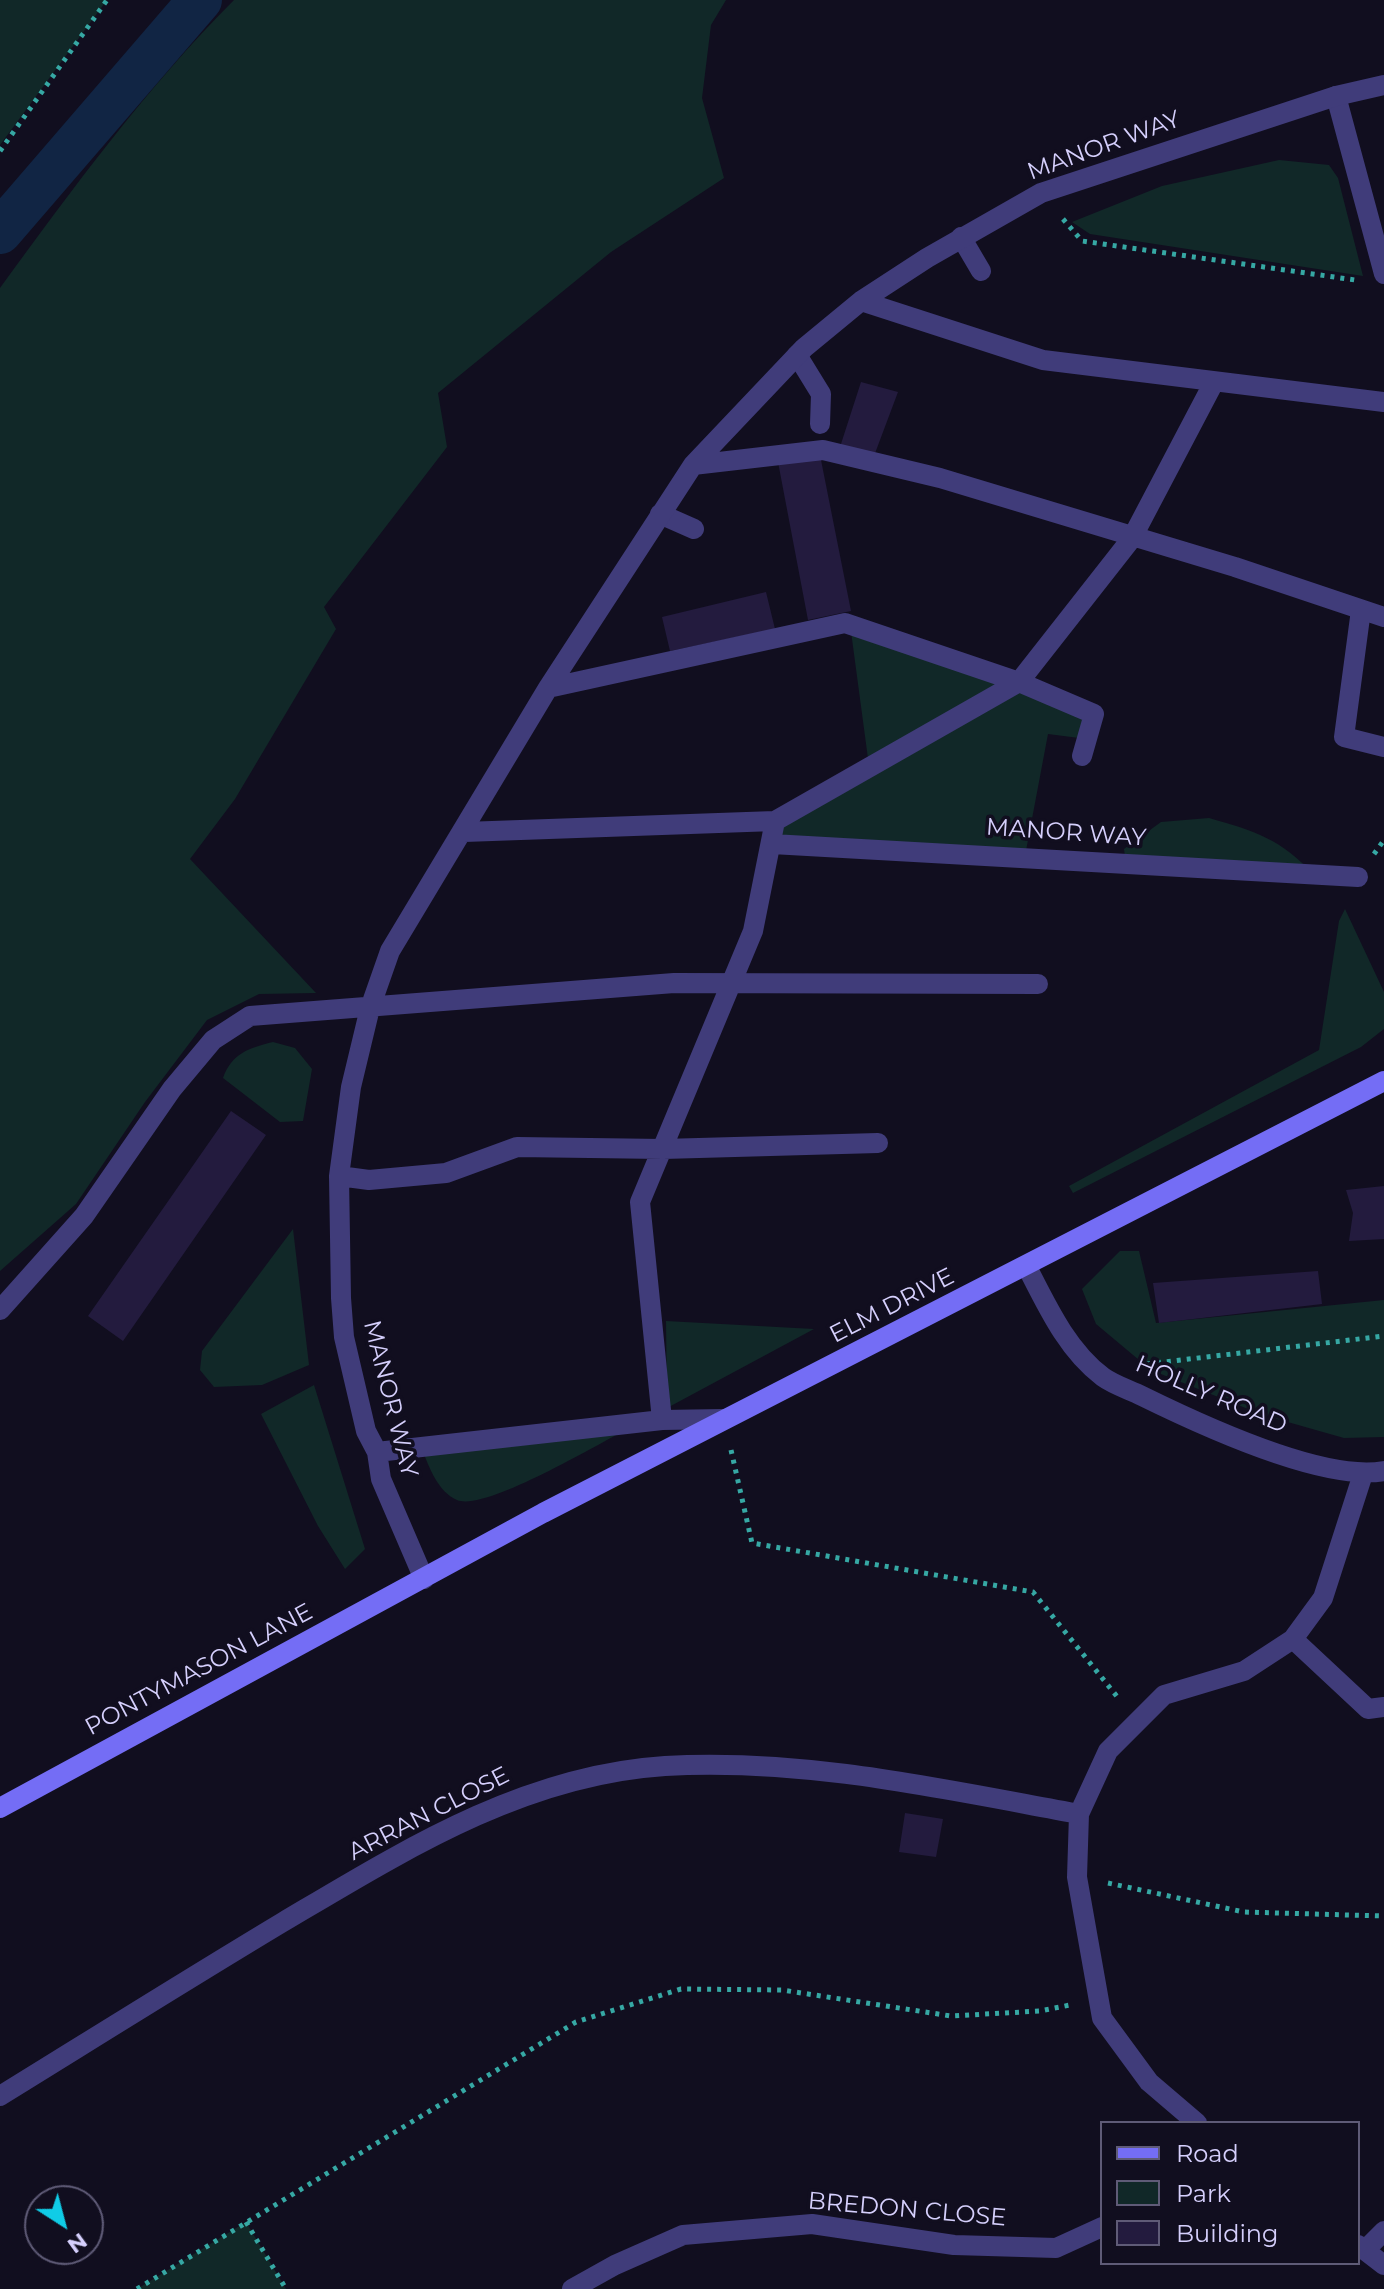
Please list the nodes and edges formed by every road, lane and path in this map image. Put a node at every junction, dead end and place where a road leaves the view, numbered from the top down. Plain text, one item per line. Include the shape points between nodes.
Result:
1 (107, 0) edge
2 (1384, 85) edge
3 (1336, 96) junction
4 (0, 151) edge
5 (1041, 193) junction
6 (961, 237) junction
7 (981, 271) dead end
8 (1376, 278) edge
9 (861, 301) junction
10 (797, 355) junction
11 (1214, 382) junction
12 (1384, 402) edge
13 (820, 424) dead end
14 (693, 465) junction
15 (660, 514) junction
16 (694, 529) dead end
17 (1132, 538) junction
18 (1377, 612) edge
19 (1019, 682) junction
20 (548, 688) junction
21 (1384, 747) edge
22 (1082, 756) dead end
23 (775, 821) junction
24 (464, 832) junction
25 (772, 844) junction
26 (1358, 877) dead end
27 (735, 982) junction
28 (1038, 984) dead end
29 (370, 1008) junction
30 (1384, 1081) edge
31 (878, 1143) dead end
32 (663, 1149) junction
33 (339, 1176) junction
34 (1027, 1267) junction
35 (0, 1310) edge
36 (1384, 1336) edge
37 (1103, 1377) junction
38 (724, 1419) junction
39 (662, 1420) junction
40 (377, 1452) junction
41 (1374, 1473) edge
42 (424, 1579) junction
43 (1293, 1639) junction
44 (1384, 1707) edge
45 (1137, 1722) junction
46 (0, 1808) edge
47 (1079, 1814) junction
48 (1077, 1877) junction
49 (1384, 1916) edge
50 (1098, 1999) junction
51 (0, 2096) edge
52 (1195, 2121) edge
53 (246, 2222) junction
54 (1100, 2228) edge
55 (1384, 2231) edge
56 (1362, 2247) edge
57 (1384, 2265) edge
58 (137, 2289) edge
59 (286, 2289) edge
60 (572, 2289) edge

1 - 4 path
2 - 3 street, MANOR WAY
3 - 5 street, MANOR WAY
3 - 8 street
5 - 6 street, MANOR WAY
5 - 8 path via 1082,241
6 - 7 street
6 - 9 street, MANOR WAY
9 - 10 street, MANOR WAY
9 - 11 street via 1043,360
10 - 13 street via 821,394
10 - 14 street, MANOR WAY
11 - 12 street
11 - 17 street
14 - 15 street, MANOR WAY
14 - 17 street via 823,450 940,478
15 - 16 street
15 - 20 street, MANOR WAY
17 - 18 street
17 - 19 street
18 - 21 street via 1344,737
19 - 20 street via 845,623
19 - 22 street via 1094,714
19 - 23 street
20 - 24 street, MANOR WAY
23 - 24 street
23 - 25 street
24 - 29 street, MANOR WAY via 390,951
25 - 26 street, MANOR WAY
25 - 27 street via 753,931
27 - 28 street
27 - 29 street
27 - 32 street
29 - 33 street, MANOR WAY via 351,1087
29 - 35 street via 250,1016 213,1040 172,1089 84,1216
30 - 34 street, ELM DRIVE
31 - 32 street
32 - 33 street via 517,1147 446,1173 369,1180
32 - 39 street via 640,1202
33 - 40 street, MANOR WAY via 344,1337 366,1431
34 - 37 street, HOLLY ROAD via 1057,1326
34 - 38 street, ELM DRIVE
36 - 37 path via 1157,1361
37 - 41 street, HOLLY ROAD via 1193,1421 1287,1456
38 - 39 street
38 - 42 street, ELM DRIVE
38 - 45 path via 752,1543 1033,1592
39 - 40 street
40 - 42 street, MANOR WAY via 381,1479
41 - 43 street via 1323,1598
42 - 46 street, PONTYMASON LANE
43 - 44 street via 1368,1709
43 - 45 street via 1244,1671 1164,1695
45 - 47 street via 1108,1751
47 - 48 street
47 - 51 street, ARRAN CLOSE via 779,1764 663,1766 542,1787 435,1834 338,1889
48 - 49 path via 1244,1912
48 - 50 street
50 - 52 street via 1102,2018 1149,2082
50 - 53 path via 1040,2011 951,2016 782,1990 681,1989 576,2022
53 - 58 path
53 - 59 path
54 - 60 street, BREDON CLOSE via 1056,2248 954,2245 812,2224 683,2235
55 - 56 street
56 - 57 street

